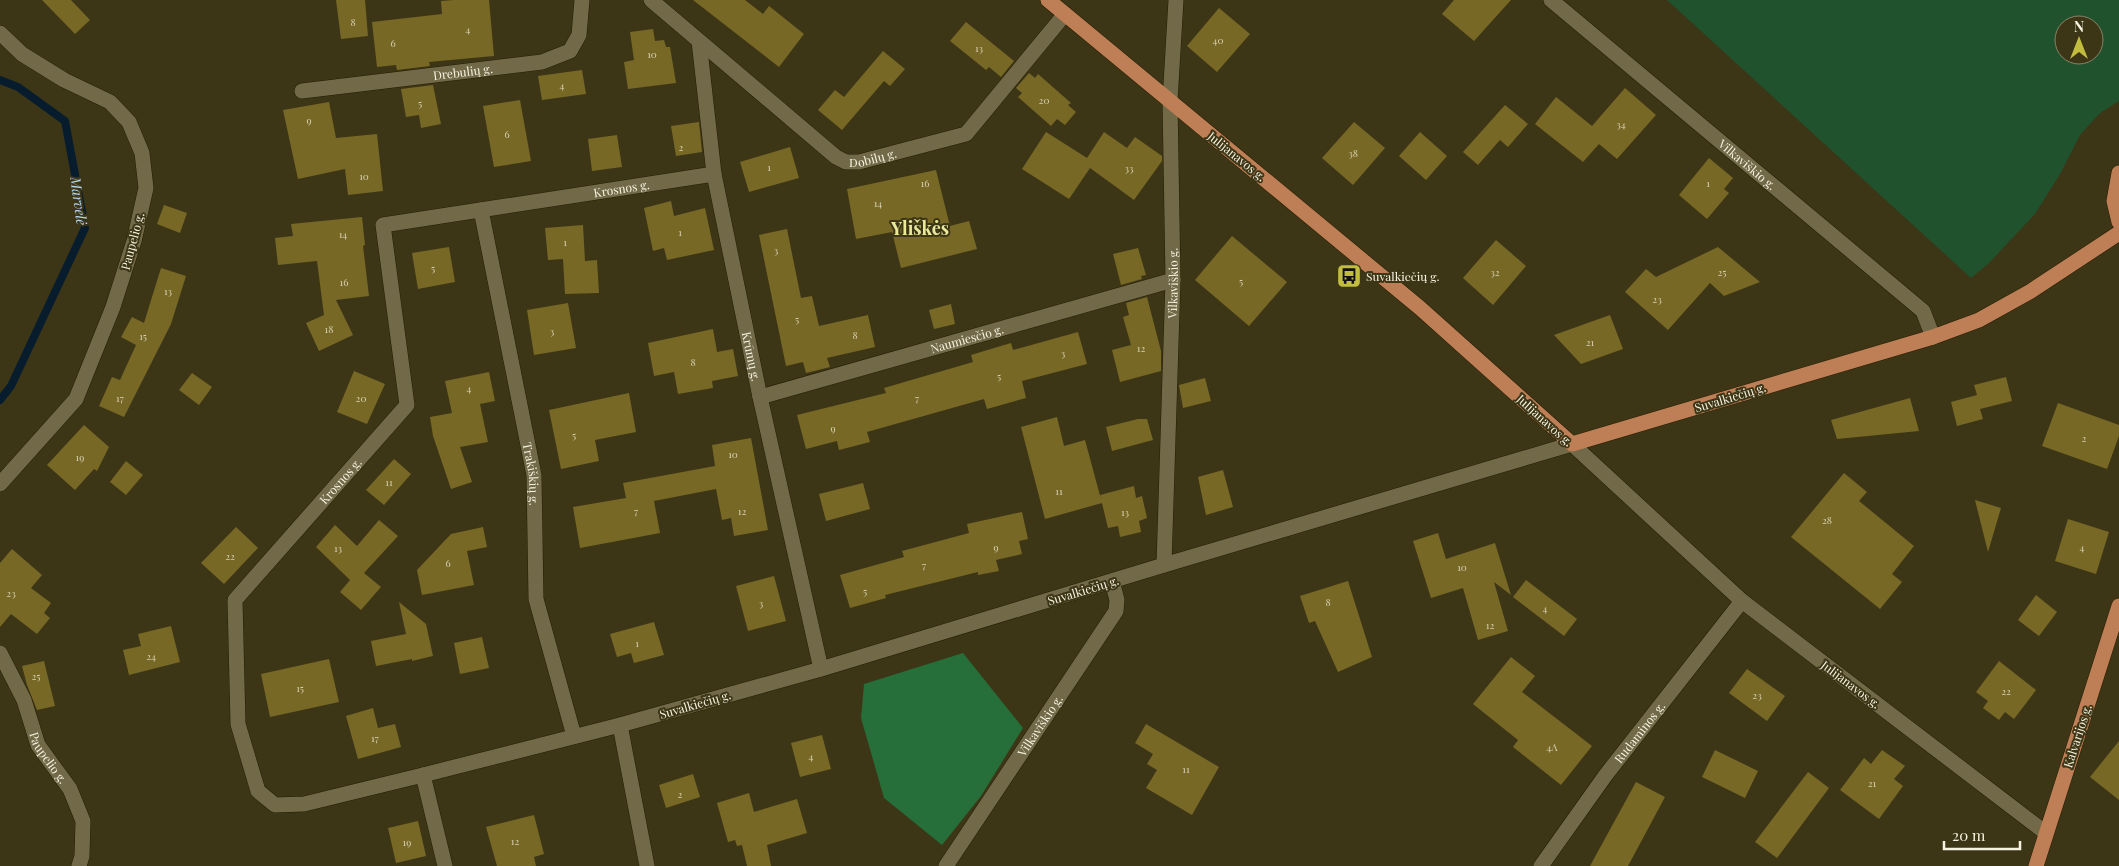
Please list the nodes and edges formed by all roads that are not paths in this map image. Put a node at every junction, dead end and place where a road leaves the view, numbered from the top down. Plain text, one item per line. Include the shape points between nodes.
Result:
1 (582, 0) edge
2 (651, 0) edge
3 (1048, 0) edge
4 (1176, 0) edge
5 (1551, 0) edge
6 (1065, 14) junction
7 (0, 33) edge
8 (699, 41) junction
9 (302, 91) dead end
10 (1170, 101) junction
11 (2119, 173) edge
12 (714, 174) junction
13 (481, 210) junction
14 (2119, 222) edge
15 (2119, 233) edge
16 (1173, 280) junction
17 (1933, 337) junction
18 (760, 396) junction
19 (1572, 444) junction
20 (0, 484) edge
21 (1164, 565) junction
22 (1112, 581) junction
23 (1742, 601) junction
24 (2119, 606) edge
25 (0, 653) edge
26 (822, 669) junction
27 (620, 725) junction
28 (574, 736) junction
29 (423, 775) junction
30 (2046, 833) junction
31 (80, 866) edge
32 (445, 866) edge
33 (647, 866) edge
34 (946, 866) edge
35 (1541, 866) edge
36 (2036, 866) edge

1 - 9 street, Drebulių g. via 579,35 570,51 542,62
2 - 8 street, Dobilų g.
3 - 6 main road, Julijanavos g.
4 - 10 street, Vilkaviškio g.
5 - 17 street, Vilkaviškio g. via 1923,311
6 - 8 street, Dobilų g. via 966,134 859,162 846,162 836,157
6 - 10 main road, Julijanavos g.
7 - 20 street, Paupelio g. via 22,54 116,108 129,122 142,154 146,188 134,241 113,307 76,399
8 - 12 street, Krūmų g.
10 - 16 street, Vilkaviškio g.
10 - 19 main road, Julijanavos g. via 1420,308
11 - 14 main road via 2114,201
12 - 13 street, Krosnos g.
12 - 18 street, Krūmų g.
13 - 28 street, Trakiškių g. via 534,475 536,599
13 - 29 street, Krosnos g. via 383,224 407,405 235,600 238,724 258,791 275,805 304,804
15 - 17 main road, Suvalkiečių g. via 2022,296 1979,320
16 - 18 street, Naumiesčio g.
16 - 21 street, Vilkaviškio g.
17 - 19 main road, Suvalkiečių g.
18 - 26 street, Krūmų g.
19 - 21 street, Suvalkiečių g.
19 - 23 street, Julijanavos g.
21 - 22 street, Suvalkiečių g.
22 - 26 street, Suvalkiečių g.
22 - 34 street, Vilkaviškio g. via 1116,611
23 - 30 street, Julijanavos g.
23 - 35 street, Rudaminos g. via 1605,776
24 - 30 main road, Kalvarijos g.
25 - 31 street, Paupelio g. via 24,700 38,745 70,789 83,820
26 - 27 street, Suvalkiečių g.
27 - 28 street, Suvalkiečių g.
27 - 33 street
28 - 29 street, Suvalkiečių g.
29 - 32 street
30 - 36 main road, Kalvarijos g.

